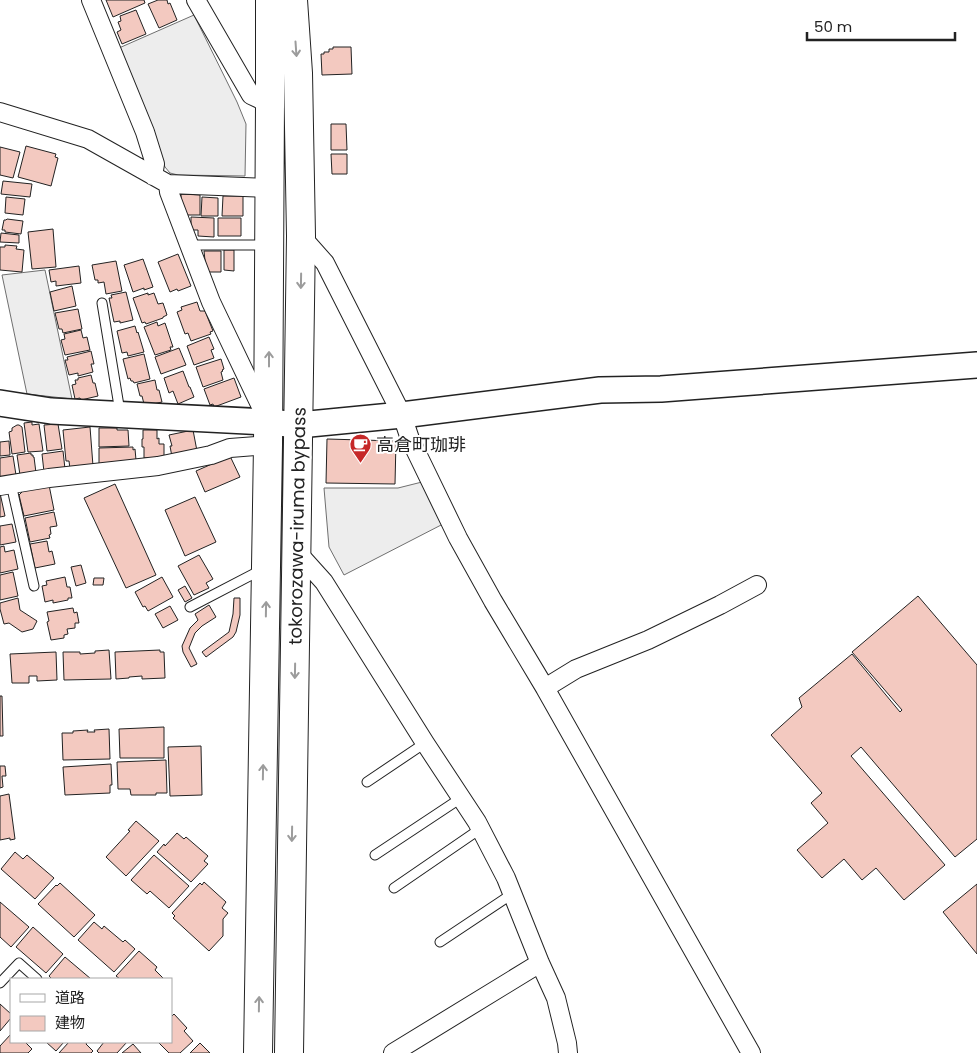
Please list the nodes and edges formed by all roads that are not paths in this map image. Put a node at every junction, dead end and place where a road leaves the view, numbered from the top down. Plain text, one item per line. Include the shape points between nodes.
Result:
1 (91, 0) edge
2 (196, 0) edge
3 (270, 0) edge
4 (293, 0) edge
5 (270, 104) junction
6 (0, 112) edge
7 (160, 180) junction
8 (269, 188) junction
9 (301, 236) junction
10 (190, 245) junction
11 (269, 245) junction
12 (102, 304) dead end
13 (977, 365) edge
14 (0, 403) edge
15 (121, 415) junction
16 (402, 415) junction
17 (299, 425) junction
18 (268, 433) junction
19 (5, 485) edge
20 (297, 552) junction
21 (266, 567) junction
22 (757, 584) dead end
23 (34, 586) dead end
24 (190, 607) dead end
25 (545, 688) junction
26 (425, 743) junction
27 (367, 782) dead end
28 (461, 798) junction
29 (480, 829) junction
30 (376, 855) dead end
31 (394, 888) dead end
32 (512, 894) junction
33 (440, 942) dead end
34 (540, 963) junction
35 (36, 978) edge
36 (0, 983) edge
37 (258, 1053) edge
38 (289, 1053) edge
39 (393, 1053) edge
40 (568, 1053) edge
41 (751, 1053) edge

1 - 7 street via 145,132
2 - 5 street via 251,95
3 - 5 highway, tokorozawa-iruma bypass
4 -> 9 highway, tokorozawa-iruma bypass
5 - 8 highway, tokorozawa-iruma bypass
6 - 7 street via 88,139
7 - 8 street
7 - 10 street via 169,192
8 - 11 highway, tokorozawa-iruma bypass
9 - 16 street via 325,263
9 -> 17 highway, tokorozawa-iruma bypass
10 - 11 lane
10 - 18 street via 210,302
18 -> 11 highway, tokorozawa-iruma bypass
12 - 15 lane
13 - 16 street via 661,389 600,390
14 - 15 street via 51,411
15 - 18 street
16 - 17 street
16 - 25 street via 410,439 458,538
17 - 18 street
17 - 20 highway, tokorozawa-iruma bypass
18 - 19 street via 211,455 158,466
18 - 21 highway, tokorozawa-iruma bypass
19 - 23 lane
20 - 26 street via 324,582
20 -> 38 highway, tokorozawa-iruma bypass
21 - 24 lane
37 -> 21 highway, tokorozawa-iruma bypass
22 - 25 street via 648,640 576,668
25 - 41 street
26 - 27 lane
26 - 28 street
28 - 29 street
28 - 30 lane
29 - 31 lane
29 - 32 street
32 - 33 lane
32 - 34 street
34 - 39 street
34 - 40 street via 556,998
35 - 36 lane via 19,963

